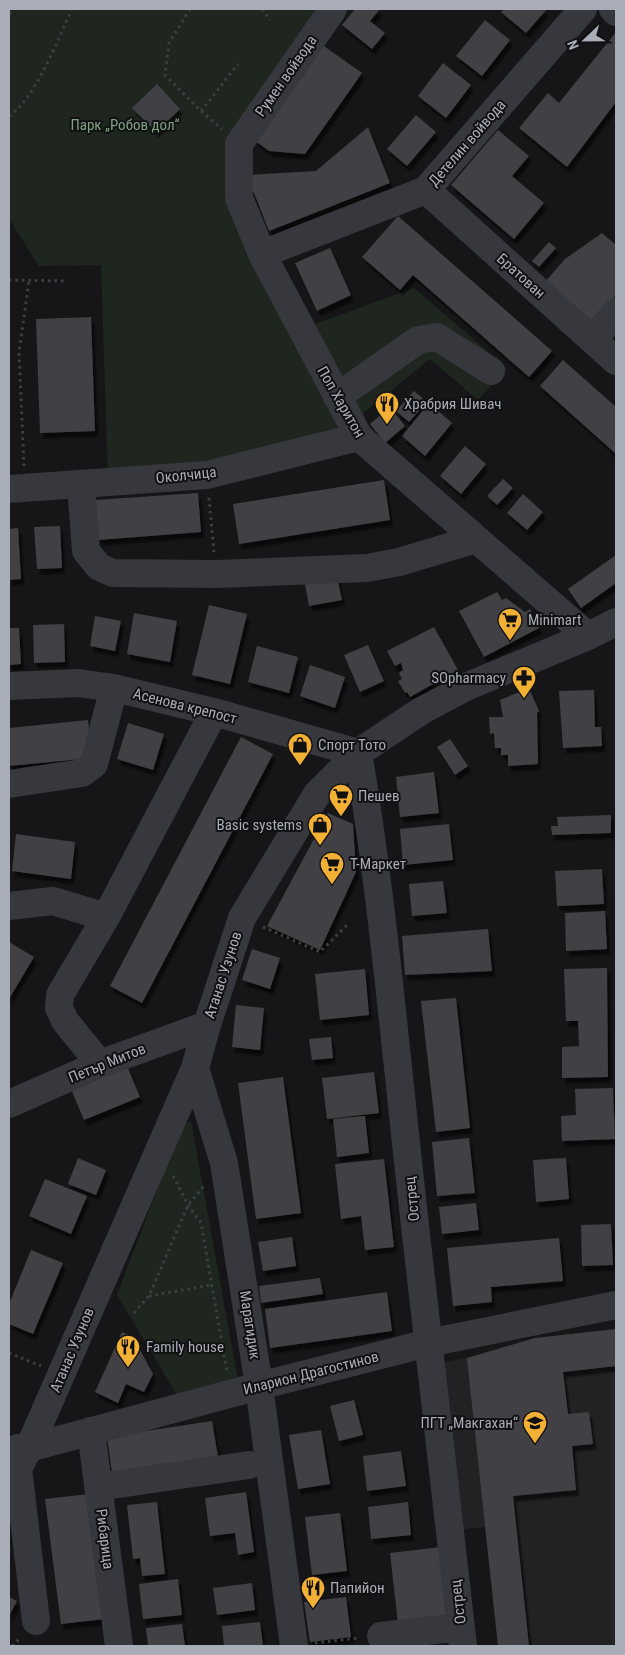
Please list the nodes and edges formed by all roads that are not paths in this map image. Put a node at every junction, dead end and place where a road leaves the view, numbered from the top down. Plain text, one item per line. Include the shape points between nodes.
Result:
1 (333, 9) edge
2 (584, 9) edge
3 (613, 9) edge
4 (616, 12) edge
5 (233, 139) joint
6 (426, 190) junction
7 (262, 254) junction
8 (616, 312) edge
9 (593, 340) junction
10 (616, 362) edge
11 (491, 371) dead end
12 (337, 397) junction
13 (358, 437) junction
14 (81, 485) junction
15 (9, 489) edge
16 (476, 539) junction
17 (616, 622) edge
18 (588, 636) junction
19 (9, 686) edge
20 (114, 688) junction
21 (214, 712) junction
22 (358, 753) junction
23 (9, 784) edge
24 (9, 906) edge
25 (106, 917) junction
26 (207, 1025) junction
27 (100, 1064) junction
28 (195, 1068) junction
29 (9, 1104) edge
30 (616, 1305) edge
31 (428, 1344) junction
32 (260, 1386) junction
33 (91, 1431) junction
34 (16, 1462) edge
35 (249, 1465) dead end
36 (98, 1487) junction
37 (36, 1621) dead end
38 (381, 1636) road end
39 (462, 1637) edge
40 (304, 1645) edge
41 (119, 1646) edge

1 - 5 street, Румен войвода
2 - 6 street, Детелин войвода
3 - 4 street
5 - 7 street, Поп Харитон via 239,198
6 - 7 street, Детелин войвода
6 - 9 street, Братован
7 - 12 street, Поп Харитон
8 - 9 street
9 - 10 street, Братован
11 - 12 street via 437,336 418,340
12 - 13 street, Поп Харитон
13 - 14 street, Околчица via 207,475
13 - 16 street, Поп Харитон
14 - 15 street, Околчица
14 - 16 street via 86,551 100,567 113,573 216,574 367,568
16 - 18 street, Поп Харитон
17 - 18 street, Атанас Узунов
18 - 22 street, Атанас Узунов via 468,686 421,711
19 - 20 street, Асенова крепост via 78,684
20 - 21 street, Асенова крепост
20 - 23 street via 94,764 82,773
21 - 22 street, Асенова крепост
21 - 25 street
22 - 26 street, Атанас Узунов via 317,794 242,918
22 - 31 street, Острец via 382,923
24 - 25 street via 53,900
25 - 27 street via 60,995 59,1008 65,1021
26 - 27 street, Петър Митов
26 - 28 street, Атанас Узунов
27 - 29 street, Петър Митов
28 - 32 street, Марагидик via 224,1164
28 - 34 street, Атанас Узунов via 62,1374
30 - 31 street, Иларион Драгостинов
31 - 32 street, Иларион Драгостинов
31 - 39 street, Острец
32 - 33 street, Иларион Драгостинов
32 - 40 street, Марагидик
33 - 34 street, Иларион Драгостинов
33 - 36 street, Рибарица
34 - 37 street
35 - 36 street
36 - 41 street, Рибарица
38 - 39 street

